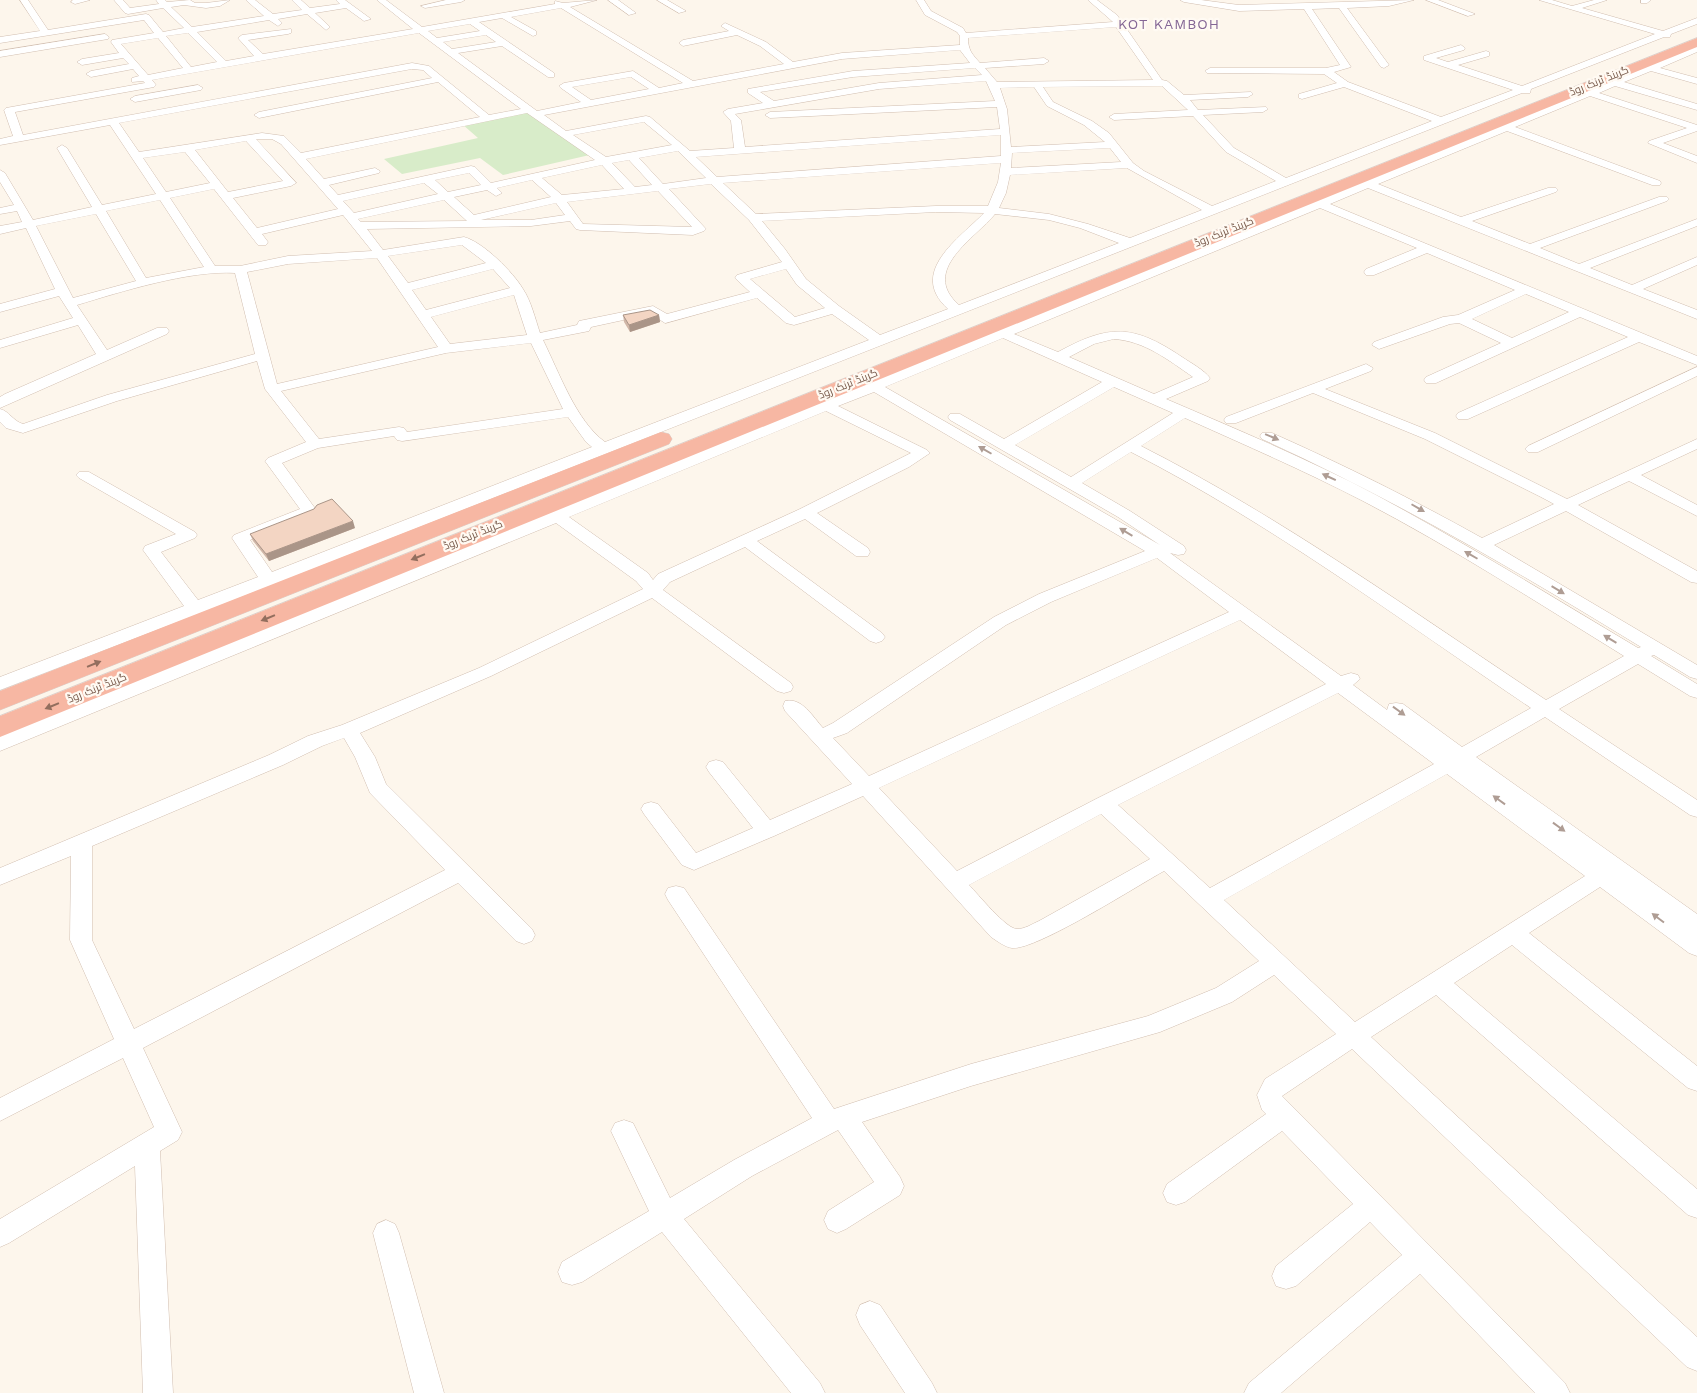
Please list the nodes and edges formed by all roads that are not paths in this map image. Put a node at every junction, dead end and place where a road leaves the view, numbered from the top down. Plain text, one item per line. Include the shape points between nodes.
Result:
1 (24, 0) edge
2 (86, 0) edge
3 (118, 0) edge
4 (226, 0) edge
5 (250, 0) edge
6 (296, 0) edge
7 (380, 0) edge
8 (416, 0) edge
9 (460, 0) edge
10 (552, 0) edge
11 (593, 0) edge
12 (612, 0) edge
13 (661, 0) edge
14 (920, 0) edge
15 (1092, 0) edge
16 (1184, 0) edge
17 (1410, 0) edge
18 (1430, 0) edge
19 (1543, 0) edge
20 (1603, 0) edge
21 (186, 1) edge
22 (445, 1) edge
23 (1396, 1) edge
24 (75, 2) dead end
25 (162, 3) edge
26 (344, 3) edge
27 (1340, 5) junction
28 (424, 6) junction
29 (562, 6) junction
30 (1306, 6) junction
31 (454, 8) dead end
32 (1573, 8) junction
33 (128, 11) junction
34 (311, 12) junction
35 (632, 12) dead end
36 (682, 12) dead end
37 (1620, 12) dead end
38 (462, 14) dead end
39 (1471, 14) dead end
40 (436, 15) dead end
41 (504, 16) junction
42 (224, 17) junction
43 (1604, 17) junction
44 (86, 18) dead end
45 (272, 18) junction
46 (367, 19) dead end
47 (471, 20) junction
48 (1697, 22) edge
49 (1118, 24) junction
50 (95, 25) junction
51 (725, 26) dead end
52 (326, 27) dead end
53 (1697, 28) edge
54 (420, 30) junction
55 (45, 32) junction
56 (190, 32) junction
57 (487, 32) junction
58 (738, 32) junction
59 (533, 33) dead end
60 (60, 36) dead end
61 (160, 36) junction
62 (964, 36) junction
63 (1670, 36) junction
64 (1, 38) edge
65 (242, 38) junction
66 (110, 41) junction
67 (435, 41) junction
68 (1697, 42) edge
69 (66, 43) junction
70 (503, 43) junction
71 (683, 43) dead end
72 (964, 47) junction
73 (1461, 48) dead end
74 (75, 49) dead end
75 (1697, 49) edge
76 (0, 52) edge
77 (450, 52) junction
78 (1486, 54) dead end
79 (126, 55) junction
80 (261, 58) junction
81 (829, 59) junction
82 (1044, 61) dead end
83 (82, 62) dead end
84 (224, 64) junction
85 (1384, 65) dead end
86 (135, 66) junction
87 (792, 66) junction
88 (977, 66) junction
89 (1448, 66) junction
90 (1652, 68) junction
91 (189, 70) junction
92 (1210, 71) dead end
93 (1326, 71) junction
94 (91, 74) dead end
95 (853, 74) junction
96 (551, 76) dead end
97 (145, 78) junction
98 (440, 79) junction
99 (1697, 81) edge
100 (1159, 82) junction
101 (1616, 83) junction
102 (692, 84) junction
103 (1345, 84) junction
104 (1037, 85) junction
105 (879, 86) junction
106 (991, 86) junction
107 (198, 88) dead end
108 (104, 89) junction
109 (658, 90) junction
110 (1585, 91) junction
111 (1248, 94) dead end
112 (898, 96) dead end
113 (1302, 96) dead end
114 (242, 97) junction
115 (1181, 98) junction
116 (70, 99) junction
117 (1519, 99) junction
118 (590, 104) junction
119 (772, 104) junction
120 (1001, 104) junction
121 (1697, 106) edge
122 (1263, 109) dead end
123 (116, 110) junction
124 (76, 111) dead end
125 (532, 112) junction
126 (1196, 113) junction
127 (259, 115) junction
128 (1114, 117) dead end
129 (734, 118) junction
130 (488, 119) junction
131 (270, 125) dead end
132 (1436, 126) junction
133 (1506, 128) junction
134 (1697, 128) edge
135 (1004, 132) junction
136 (564, 134) junction
137 (248, 137) junction
138 (19, 138) junction
139 (0, 142) edge
140 (1112, 145) junction
141 (352, 146) junction
142 (62, 148) dead end
143 (188, 148) junction
144 (684, 150) junction
145 (740, 150) junction
146 (1006, 155) junction
147 (136, 156) junction
148 (631, 156) junction
149 (299, 157) junction
150 (1697, 160) edge
151 (604, 161) junction
152 (1129, 164) junction
153 (1006, 172) junction
154 (0, 173) edge
155 (378, 174) joint
156 (534, 176) junction
157 (427, 179) junction
158 (714, 180) junction
159 (1286, 182) junction
160 (321, 183) junction
161 (217, 184) junction
162 (1369, 184) junction
163 (1656, 184) dead end
164 (490, 186) junction
165 (662, 187) junction
166 (1552, 190) dead end
167 (632, 191) junction
168 (164, 196) junction
169 (226, 196) junction
170 (446, 196) junction
171 (1663, 198) dead end
172 (335, 199) junction
173 (559, 199) junction
174 (1321, 204) junction
175 (21, 206) junction
176 (401, 206) junction
177 (99, 209) junction
178 (513, 209) junction
179 (991, 210) junction
180 (0, 211) edge
181 (1212, 211) junction
182 (573, 217) junction
183 (351, 218) junction
184 (753, 218) junction
185 (1460, 221) junction
186 (1697, 222) edge
187 (29, 224) junction
188 (419, 225) junction
189 (0, 230) edge
190 (1242, 230) junction
191 (254, 232) junction
192 (262, 242) dead end
193 (1133, 246) junction
194 (1428, 248) junction
195 (1530, 248) junction
196 (380, 254) junction
197 (1156, 259) junction
198 (1697, 261) edge
199 (789, 264) junction
200 (494, 265) junction
201 (1579, 268) junction
202 (212, 270) junction
203 (240, 270) junction
204 (1370, 272) dead end
205 (1136, 274) junction
206 (143, 283) junction
207 (405, 288) junction
208 (1526, 289) junction
209 (1632, 289) junction
210 (518, 290) junction
211 (759, 294) junction
212 (66, 297) junction
213 (0, 308) edge
214 (834, 309) junction
215 (957, 310) junction
216 (1693, 310) edge
217 (1580, 312) junction
218 (423, 315) junction
219 (1461, 319) junction
220 (81, 320) junction
221 (1008, 328) junction
222 (162, 331) dead end
223 (1639, 336) junction
224 (535, 338) junction
225 (880, 340) junction
226 (1512, 343) junction
227 (0, 344) edge
228 (1379, 345) dead end
229 (446, 349) junction
230 (1065, 354) junction
231 (104, 356) junction
232 (262, 356) junction
233 (1697, 360) edge
234 (1366, 368) dead end
235 (1697, 370) edge
236 (880, 380) junction
237 (1431, 380) dead end
238 (1113, 381) junction
239 (272, 389) junction
240 (1314, 389) junction
241 (1161, 396) junction
242 (0, 404) edge
243 (826, 406) junction
244 (572, 412) junction
245 (1184, 412) junction
246 (0, 413) edge
247 (1463, 416) dead end
248 (1231, 420) junction
249 (315, 444) junction
250 (1004, 445) junction
251 (1130, 446) junction
252 (1694, 447) edge
253 (603, 448) junction
254 (1533, 449) dead end
255 (84, 475) dead end
256 (1629, 475) junction
257 (1072, 483) junction
258 (1565, 505) junction
259 (1697, 511) edge
260 (806, 512) junction
261 (557, 516) junction
262 (746, 540) junction
263 (1482, 544) junction
264 (1166, 549) junction
265 (862, 552) dead end
266 (1697, 578) edge
267 (269, 580) junction
268 (307, 583) junction
269 (653, 591) junction
270 (195, 609) junction
271 (1243, 612) junction
272 (298, 614) junction
273 (876, 636) dead end
274 (1655, 648) junction
275 (1638, 656) junction
276 (1697, 673) edge
277 (1348, 681) junction
278 (0, 684) edge
279 (784, 687) dead end
280 (1697, 692) edge
281 (0, 702) edge
282 (792, 706) dead end
283 (1546, 709) junction
284 (0, 727) edge
285 (350, 730) junction
286 (821, 736) junction
287 (0, 744) edge
288 (1456, 760) junction
289 (716, 767) dead end
290 (866, 786) junction
291 (1103, 804) junction
292 (651, 809) dead end
293 (1697, 810) edge
294 (1526, 812) junction
295 (767, 830) junction
296 (82, 842) junction
297 (1166, 860) junction
298 (460, 872) junction
299 (0, 876) edge
300 (1602, 876) junction
301 (954, 883) junction
302 (676, 894) dead end
303 (1208, 899) junction
304 (1697, 926) edge
305 (1513, 934) junction
306 (524, 935) dead end
307 (1697, 947) edge
308 (1275, 962) junction
309 (1438, 983) junction
310 (1354, 1036) junction
311 (128, 1044) junction
312 (1697, 1080) edge
313 (0, 1110) edge
314 (1284, 1115) junction
315 (836, 1120) junction
316 (624, 1131) dead end
317 (146, 1145) junction
318 (1176, 1193) dead end
319 (1371, 1205) junction
320 (1697, 1206) edge
321 (665, 1216) junction
322 (837, 1220) dead end
323 (0, 1234) edge
324 (386, 1234) dead end
325 (1422, 1255) junction
326 (572, 1272) dead end
327 (1286, 1276) dead end
328 (870, 1315) dead end
329 (1697, 1357) edge
330 (158, 1393) edge
331 (429, 1393) edge
332 (810, 1393) edge
333 (922, 1393) edge
334 (1259, 1393) edge
335 (1555, 1393) edge

1 - 55 street
2 - 24 street
3 - 33 street
4 - 42 street
5 - 45 street
6 - 34 street
7 - 54 street
8 - 28 street
9 - 22 street
10 - 29 street
11 - 29 street
12 - 35 street
13 - 36 street
14 - 62 street via 928,13 960,30
15 - 49 street
16 - 30 street via 1232,8
17 - 23 street
18 - 39 street
19 - 32 street
20 - 32 street
21 - 25 street
21 - 42 street
22 - 28 street
22 - 31 street
23 - 27 street
25 - 33 street
25 - 56 street
26 - 34 street
26 - 46 street
27 - 30 street
27 - 85 street
28 - 40 street
29 - 41 street
29 - 102 street
30 - 93 street via 1346,67
32 - 43 street
33 - 44 street
34 - 45 street
34 - 52 street
37 - 43 street
38 - 47 street
41 - 47 street
41 - 59 street
42 - 45 street
42 - 56 street
42 - 65 street
43 - 63 street
45 - 65 street via 289,32
47 - 54 street
47 - 57 street
48 - 63 street
49 - 62 street
49 - 100 street
50 - 55 street
50 - 61 street via 146,17
50 - 66 street
51 - 58 street
53 - 63 highway, گرینڈ ٹرنک روڈ
54 - 67 street
54 - 80 street
55 - 64 street
56 - 61 street
56 - 84 street
57 - 67 street
57 - 70 street
58 - 71 street
58 - 87 street via 763,44
60 - 69 street
61 - 66 street
61 - 91 street
62 - 72 street
63 - 117 highway, گرینڈ ٹرنک روڈ
64 - 76 street
65 - 80 street
66 - 69 street
66 - 74 street
66 - 79 street
67 - 77 street
68 - 110 highway, گرینڈ ٹرنک روڈ
69 - 76 street
70 - 77 street
70 - 96 street
72 - 81 street
72 - 88 street
73 - 89 street via 1427,58
75 - 90 street
77 - 125 street
78 - 89 street
79 - 83 street
79 - 86 street
80 - 84 street
81 - 87 street
81 - 95 street
82 - 88 street
84 - 91 street
86 - 94 street
86 - 97 street
87 - 102 street
88 - 95 street
88 - 106 street
89 - 117 street
90 - 99 street
90 - 101 street
91 - 97 street
92 - 93 street via 1293,67
93 - 103 street
95 - 105 street
95 - 119 street via 751,91
97 - 108 street
98 - 114 street via 423,66 412,66
98 - 127 street
98 - 130 street via 448,91
100 - 104 street
100 - 115 street via 1167,84
101 - 110 street
101 - 121 street
102 - 109 street
103 - 113 street
103 - 132 street
104 - 106 street
104 - 140 street via 1054,107 1088,123
105 - 106 street
105 - 112 street
105 - 119 street
106 - 120 street
107 - 123 street
108 - 116 street
108 - 123 street
109 - 118 street
109 - 118 street via 634,74 564,86
110 - 117 highway, گرینڈ ٹرنک روڈ
110 - 133 street
110 - 134 street
111 - 115 street
114 - 123 street
114 - 127 street
115 - 126 street
116 - 124 street
116 - 138 street via 9,110
117 - 132 highway, گرینڈ ٹرنک روڈ
117 - 190 highway, گرینڈ ٹرنک روڈ
118 - 125 street
119 - 129 street via 728,112
120 - 129 street
120 - 135 street
122 - 126 street
123 - 138 street
123 - 147 street
125 - 130 street
125 - 136 street
126 - 128 street
126 - 159 street via 1223,144
127 - 131 street
129 - 145 street
130 - 141 street
132 - 159 street
132 - 193 highway, گرینڈ ٹرنک روڈ
133 - 162 street
133 - 163 street
134 - 150 street via 1652,143
135 - 145 street
135 - 146 street
136 - 144 street via 646,119
136 - 151 street
137 - 143 street
137 - 149 street via 273,135
137 - 169 street via 291,183
138 - 139 street
140 - 146 street
140 - 152 street
141 - 149 street
141 - 155 street
142 - 177 street
143 - 147 street
143 - 161 street
144 - 145 street
144 - 148 street
144 - 158 street
146 - 153 street
146 - 158 street
147 - 168 street
148 - 151 street
148 - 165 street
149 - 160 street
151 - 156 street
151 - 167 street
152 - 153 street
152 - 181 street
153 - 179 street
154 - 175 street
155 - 160 street
156 - 164 street
156 - 173 street
157 - 164 street via 471,169
157 - 170 street
157 - 172 street
158 - 165 street
158 - 184 street
159 - 181 street
160 - 172 street
161 - 168 street
161 - 169 street
162 - 174 street
162 - 185 street
164 - 170 street
164 - 178 street
165 - 167 street
165 - 182 street via 700,229 580,227
166 - 185 street
167 - 173 street
168 - 177 street
168 - 202 street
169 - 191 street
170 - 176 street
170 - 178 street via 472,219
171 - 195 street
172 - 183 street
173 - 178 street
173 - 182 street
174 - 190 street
174 - 194 street
175 - 180 street
175 - 187 street
176 - 183 street
176 - 188 street
177 - 187 street
177 - 206 street
179 - 184 street via 936,209
179 - 193 street via 1049,217 1084,226
179 - 215 street via 953,249 944,263 939,282 941,296
181 - 193 street
182 - 188 street via 531,223
183 - 188 street
183 - 191 street
183 - 196 street
184 - 199 street
185 - 195 street
186 - 201 street
187 - 189 street
187 - 212 street
190 - 197 highway, گرینڈ ٹرنک روڈ
190 - 205 street
191 - 192 street
193 - 197 highway
193 - 215 street
193 - 268 highway, گرینڈ ٹرنک روڈ
194 - 204 street
194 - 208 street
195 - 201 street
196 - 200 street via 464,241
196 - 203 street via 288,260
196 - 207 street
197 - 205 highway, گرینڈ ٹرنک روڈ
198 - 209 street
199 - 211 street via 741,278
199 - 214 street via 801,282
200 - 207 street
200 - 210 street
201 - 209 street
202 - 203 street
202 - 206 street
203 - 232 street
205 - 221 highway, گرینڈ ٹرنک روڈ
206 - 212 street
207 - 218 street
208 - 217 street
208 - 219 street
209 - 216 street
210 - 218 street
210 - 224 street
211 - 214 street via 794,321
211 - 224 street via 665,320 653,310
212 - 213 street
212 - 220 street
214 - 225 street
215 - 225 street
217 - 223 street
217 - 226 street
218 - 229 street
219 - 226 street
219 - 228 street via 1454,318
220 - 227 street
220 - 231 street
221 - 230 street
221 - 236 highway, گرینڈ ٹرنک روڈ
222 - 231 street
223 - 233 street
223 - 247 street
224 - 229 street
224 - 244 street
225 - 253 street
226 - 237 street
229 - 239 street
230 - 238 street
230 - 241 street
230 - 241 street via 1099,337 1126,334 1152,344 1204,378
231 - 242 street
232 - 239 street
232 - 246 street via 147,386 23,430 11,425
234 - 240 street
235 - 254 street
236 - 243 street
236 - 250 street
264 -> 236 street
236 -> 268 highway, گرینڈ ٹرنک روڈ
238 - 241 street
238 - 250 street
239 - 249 street
240 - 248 street
240 - 258 street via 1430,436
241 - 245 street
241 - 248 street
243 - 260 street via 922,453
243 - 261 street
244 - 249 street via 402,437 399,431
244 - 253 street via 590,439
245 - 251 street
275 -> 245 street via 1371,499
248 -> 263 street via 1345,470
249 - 267 street via 273,461 309,511 240,538
250 - 257 street
251 - 257 street
251 - 283 street via 1254,514
252 - 256 street
253 - 268 street
255 - 270 street via 190,535 151,550
256 - 258 street
256 - 259 street
257 - 264 street via 1152,531
258 - 263 street
258 - 266 street
260 - 262 street
260 - 265 street
261 - 269 street via 642,577
261 - 272 street
262 - 269 street via 664,578
262 - 273 street
263 -> 274 street
264 - 271 street
264 - 277 street
264 - 286 street via 1045,598 1000,621 840,728
267 - 268 street
267 - 270 street
268 - 272 highway, گرینڈ ٹرنک روڈ
281 -> 268 highway, گرینڈ ٹرنک روڈ
269 - 279 street
269 - 285 street via 484,672
270 - 278 street
271 - 277 street
271 - 290 street
272 -> 284 highway, گرینڈ ٹرنک روڈ
272 - 287 street
274 - 275 street
274 - 276 street
275 - 280 street
275 - 283 street
277 - 288 street
277 - 291 street
282 - 286 street
283 - 288 street
283 - 293 street
285 - 296 street via 315,741
285 - 298 street via 377,788
286 - 290 street
288 - 294 street
288 - 303 street
289 - 295 street
290 - 295 street
290 - 301 street
291 - 297 street
291 - 301 street
292 - 295 street via 694,862
294 - 300 street
294 -> 304 street
296 - 299 street
296 - 311 street via 81,940
297 - 301 street via 1030,936 1013,939 999,932
297 - 303 street
298 - 306 street
298 - 311 street
300 - 305 street
307 -> 300 street
302 - 315 street
303 - 308 street
305 - 309 street
305 - 312 street
308 - 310 street
308 - 315 street via 1224,995 1152,1025 972,1075
309 - 310 street
309 - 320 street
310 - 314 street via 1274,1087 1269,1095
310 - 329 street
311 - 313 street
311 - 317 street via 169,1132
314 - 318 street
314 - 319 street
315 - 321 street via 744,1168
315 - 322 street via 891,1186
316 - 321 street
317 - 323 street
317 - 330 street
319 - 325 street
319 - 327 street
321 - 326 street
321 - 332 street
324 - 331 street
325 - 334 street
325 - 335 street
328 - 333 street

